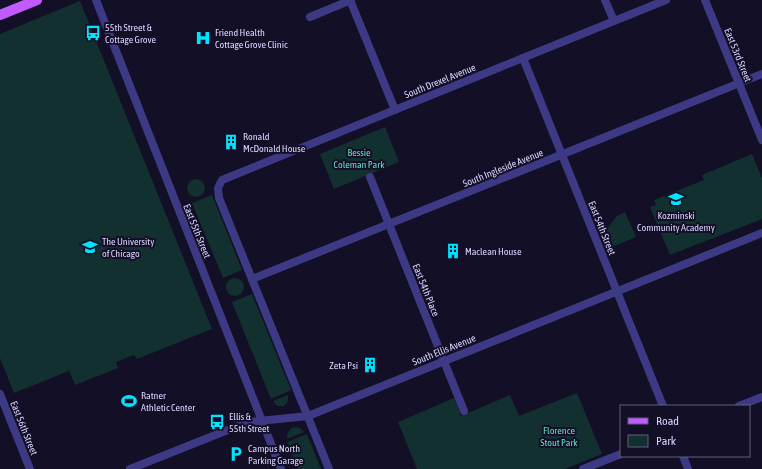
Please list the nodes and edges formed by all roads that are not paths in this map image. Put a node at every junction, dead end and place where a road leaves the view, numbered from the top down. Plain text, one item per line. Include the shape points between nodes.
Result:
1 (36, 0) edge
2 (96, 0) edge
3 (351, 0) edge
4 (605, 0) edge
5 (666, 0) edge
6 (705, 0) edge
7 (0, 15) edge
8 (310, 17) dead end
9 (614, 21) junction
10 (523, 58) junction
11 (762, 74) edge
12 (739, 83) junction
13 (395, 110) junction
14 (762, 140) edge
15 (562, 155) junction
16 (370, 177) dead end
17 (390, 225) junction
18 (762, 233) edge
19 (252, 279) junction
20 (617, 292) junction
21 (444, 361) junction
22 (0, 394) edge
23 (762, 397) edge
24 (663, 405) edge
25 (742, 405) edge
26 (464, 411) dead end
27 (308, 416) junction
28 (261, 420) junction
29 (620, 454) edge
30 (683, 457) edge
31 (30, 469) edge
32 (130, 469) edge
33 (281, 469) edge
34 (329, 469) edge
35 (583, 469) edge
36 (688, 469) edge

1 - 7 main road
2 - 28 street, East 55th Street
3 - 8 street
3 - 13 street
4 - 9 street
5 - 9 street, South Drexel Avenue
6 - 12 street, East 53rd Street
9 - 10 street, South Drexel Avenue
10 - 13 street, South Drexel Avenue
10 - 15 street, East 54th Street
11 - 12 street, South Ingleside Avenue
12 - 14 street, East 53rd Street
12 - 15 street, South Ingleside Avenue
13 - 19 street, South Drexel Avenue via 222,180 218,188 219,198
15 - 17 street, South Ingleside Avenue
15 - 20 street, East 54th Street
16 - 17 street, East 54th Place
17 - 19 street, South Ingleside Avenue
17 - 21 street, East 54th Place
18 - 20 street, South Ellis Avenue
19 - 27 street
20 - 21 street, South Ellis Avenue
20 - 24 street, East 54th Street
21 - 26 street, East 54th Place
21 - 27 street, South Ellis Avenue
22 - 31 street, East 56th Street
23 - 25 street
27 - 28 street, South Ellis Avenue
27 - 34 street
28 - 32 street, South Ellis Avenue via 248,422
28 - 33 street, East 55th Street
29 - 35 street
30 - 36 street

